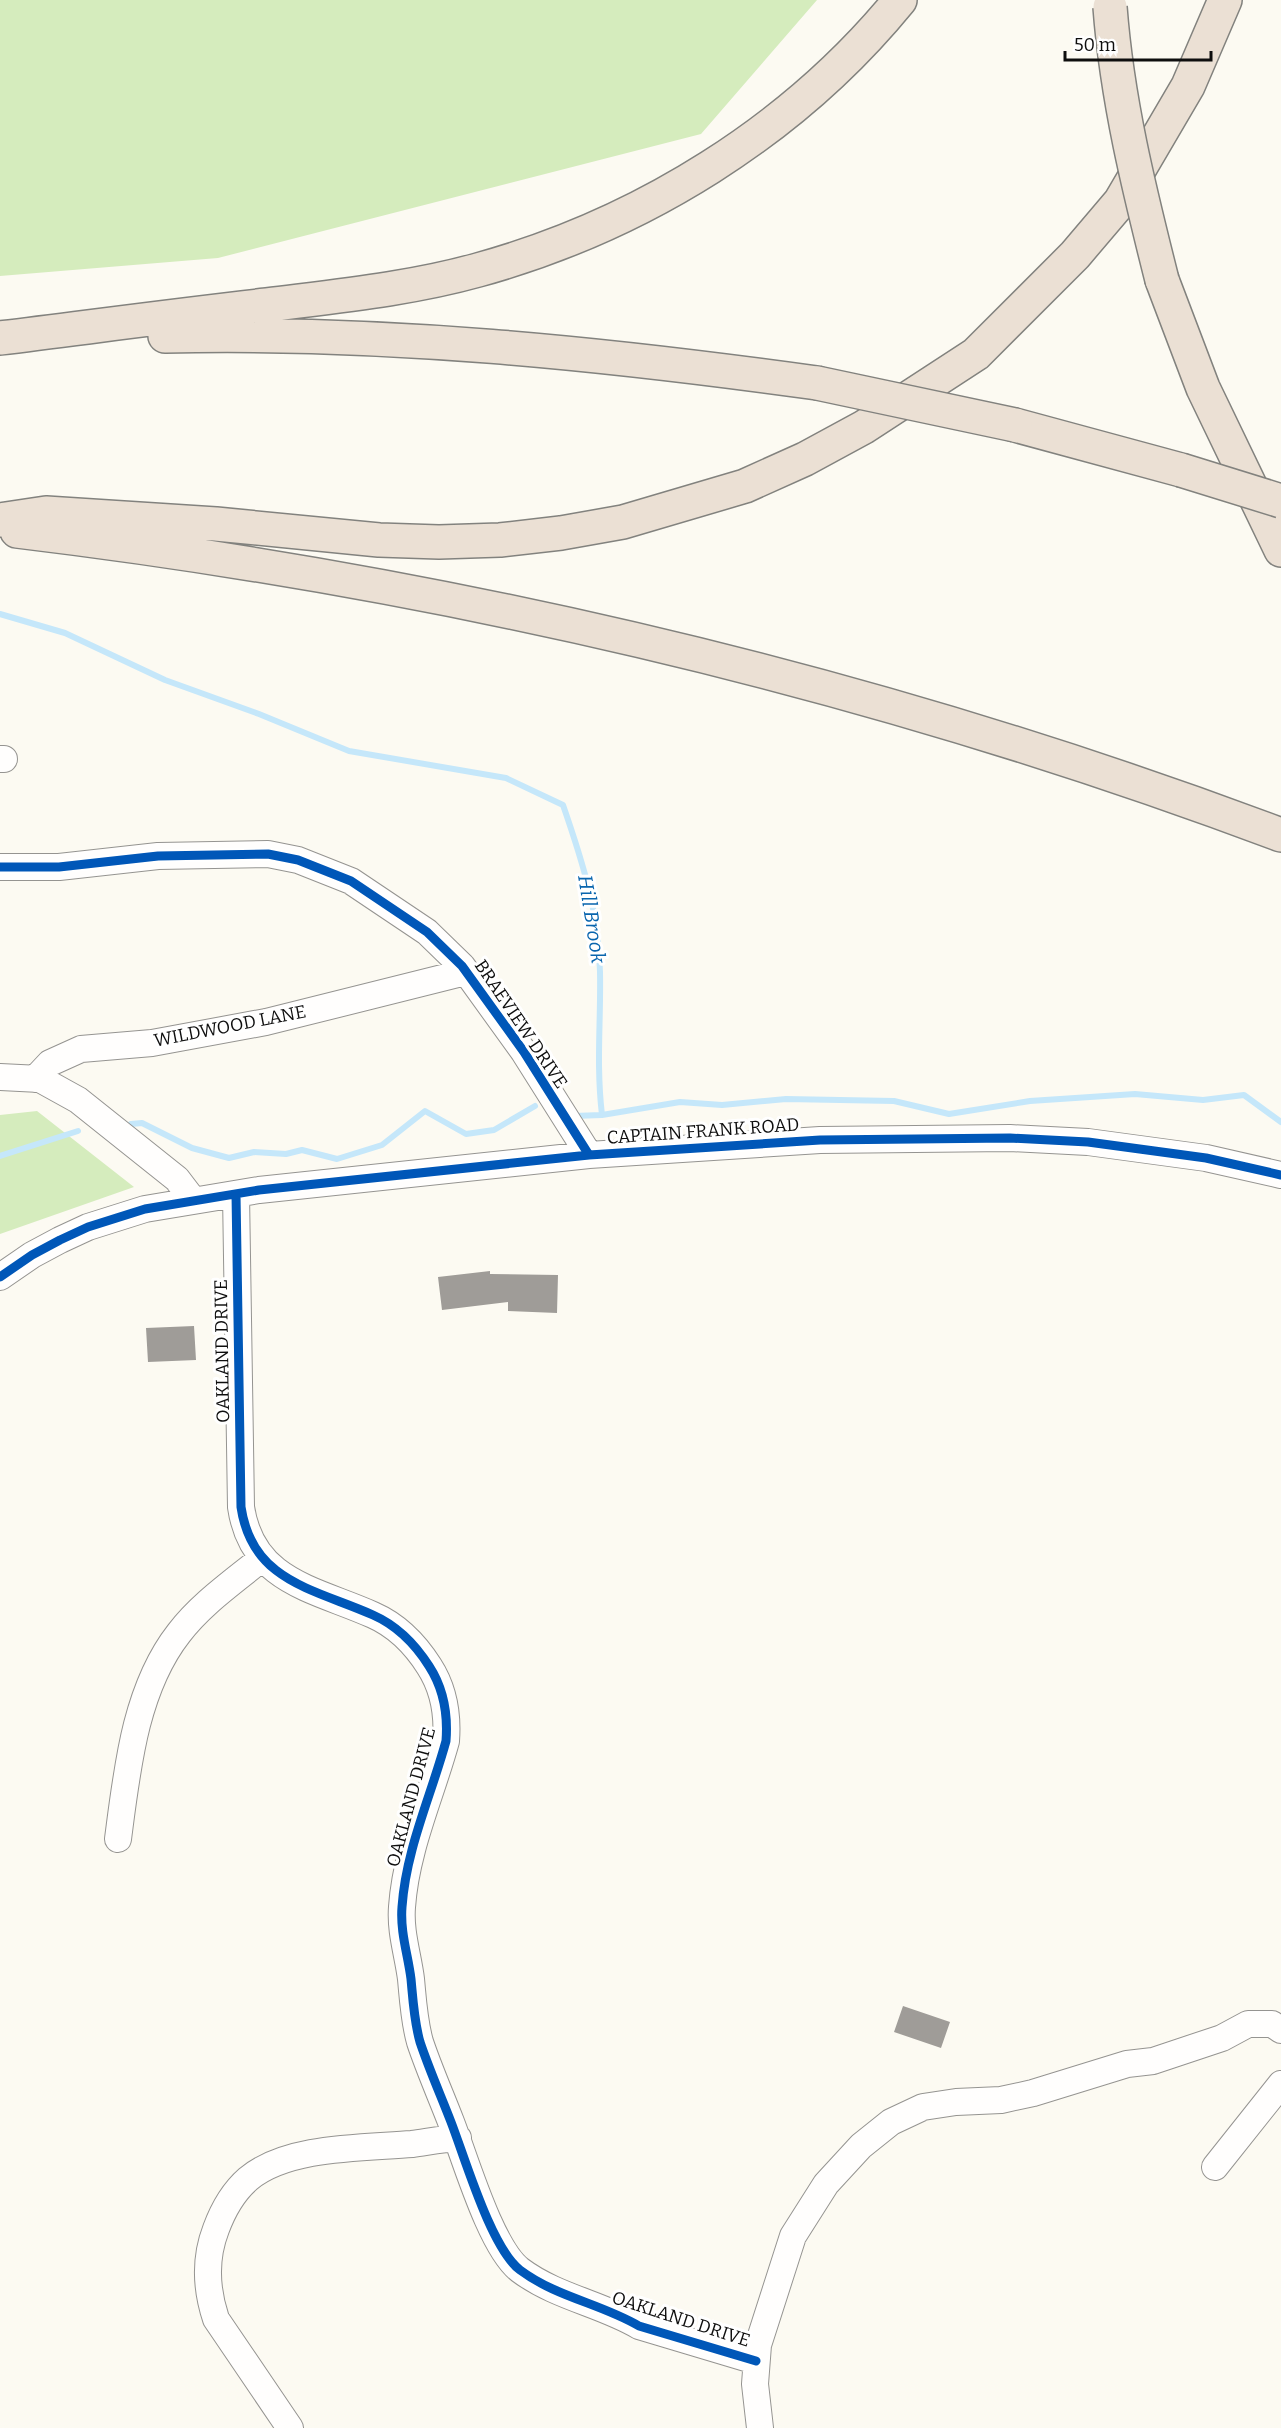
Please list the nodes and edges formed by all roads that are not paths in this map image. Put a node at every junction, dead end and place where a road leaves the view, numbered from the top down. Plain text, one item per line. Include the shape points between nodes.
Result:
1 (900, 0) edge
2 (1225, 0) edge
3 (1110, 4) edge
4 (0, 340) edge
5 (1281, 501) edge
6 (0, 520) edge
7 (0, 529) edge
8 (1281, 550) edge
9 (1281, 835) edge
10 (0, 867) edge
11 (466, 972) junction
12 (0, 1077) edge
13 (35, 1079) junction
14 (589, 1155) junction
15 (1281, 1175) edge
16 (236, 1194) junction
17 (193, 1200) junction
18 (0, 1276) edge
19 (261, 1559) junction
20 (118, 1839) dead end
21 (1281, 2030) edge
22 (1281, 2085) edge
23 (458, 2138) junction
24 (1215, 2167) dead end
25 (756, 2361) junction
26 (290, 2428) edge
27 (760, 2428) edge

1 - 4 highway via 839,64 736,151 676,190 545,249 477,271 408,286
2 - 6 highway via 1188,86 1120,202 1075,255 976,354 864,427 745,486 623,522 500,540 379,540 46,513
3 - 8 highway, bridge via 1113,54 1131,157 1162,280 1203,388
4 - 5 highway, bridge via 224,335 373,337 539,348 817,383 1015,425
7 - 9 highway via 296,571 650,642 935,718 1052,754
10 - 11 street, BRAEVIEW DRIVE via 59,867 158,856 268,854 298,860 351,881 389,905 427,932
11 - 13 street, WILDWOOD LANE via 266,1022 152,1042 81,1049 50,1063
11 - 14 street, BRAEVIEW DRIVE via 524,1052
12 - 13 street
13 - 17 street via 78,1100 177,1179
14 - 15 street, CAPTAIN FRANK ROAD via 820,1140 1010,1138 1088,1142 1206,1158
14 - 16 street, CAPTAIN FRANK ROAD
16 - 17 street, CAPTAIN FRANK ROAD
16 - 19 street, OAKLAND DRIVE via 241,1507 243,1526
17 - 18 street, CAPTAIN FRANK ROAD via 145,1209 88,1227
19 - 20 street via 191,1619 160,1659 138,1727
19 - 23 street, OAKLAND DRIVE via 293,1584 374,1615 404,1635 417,1647 441,1691 448,1723 446,1741 411,1851 403,1890 402,1927 420,2041
21 - 25 street via 1272,2024 1248,2024 1222,2038 1153,2061 1127,2064 1001,2100 922,2108 891,2122 861,2146 826,2184 793,2236 770,2303
22 - 24 street
23 - 25 street, OAKLAND DRIVE via 496,2234 519,2269 558,2291 639,2326
23 - 26 street via 352,2149 277,2162 249,2178 227,2204 209,2252 210,2302 216,2319
25 - 27 street

